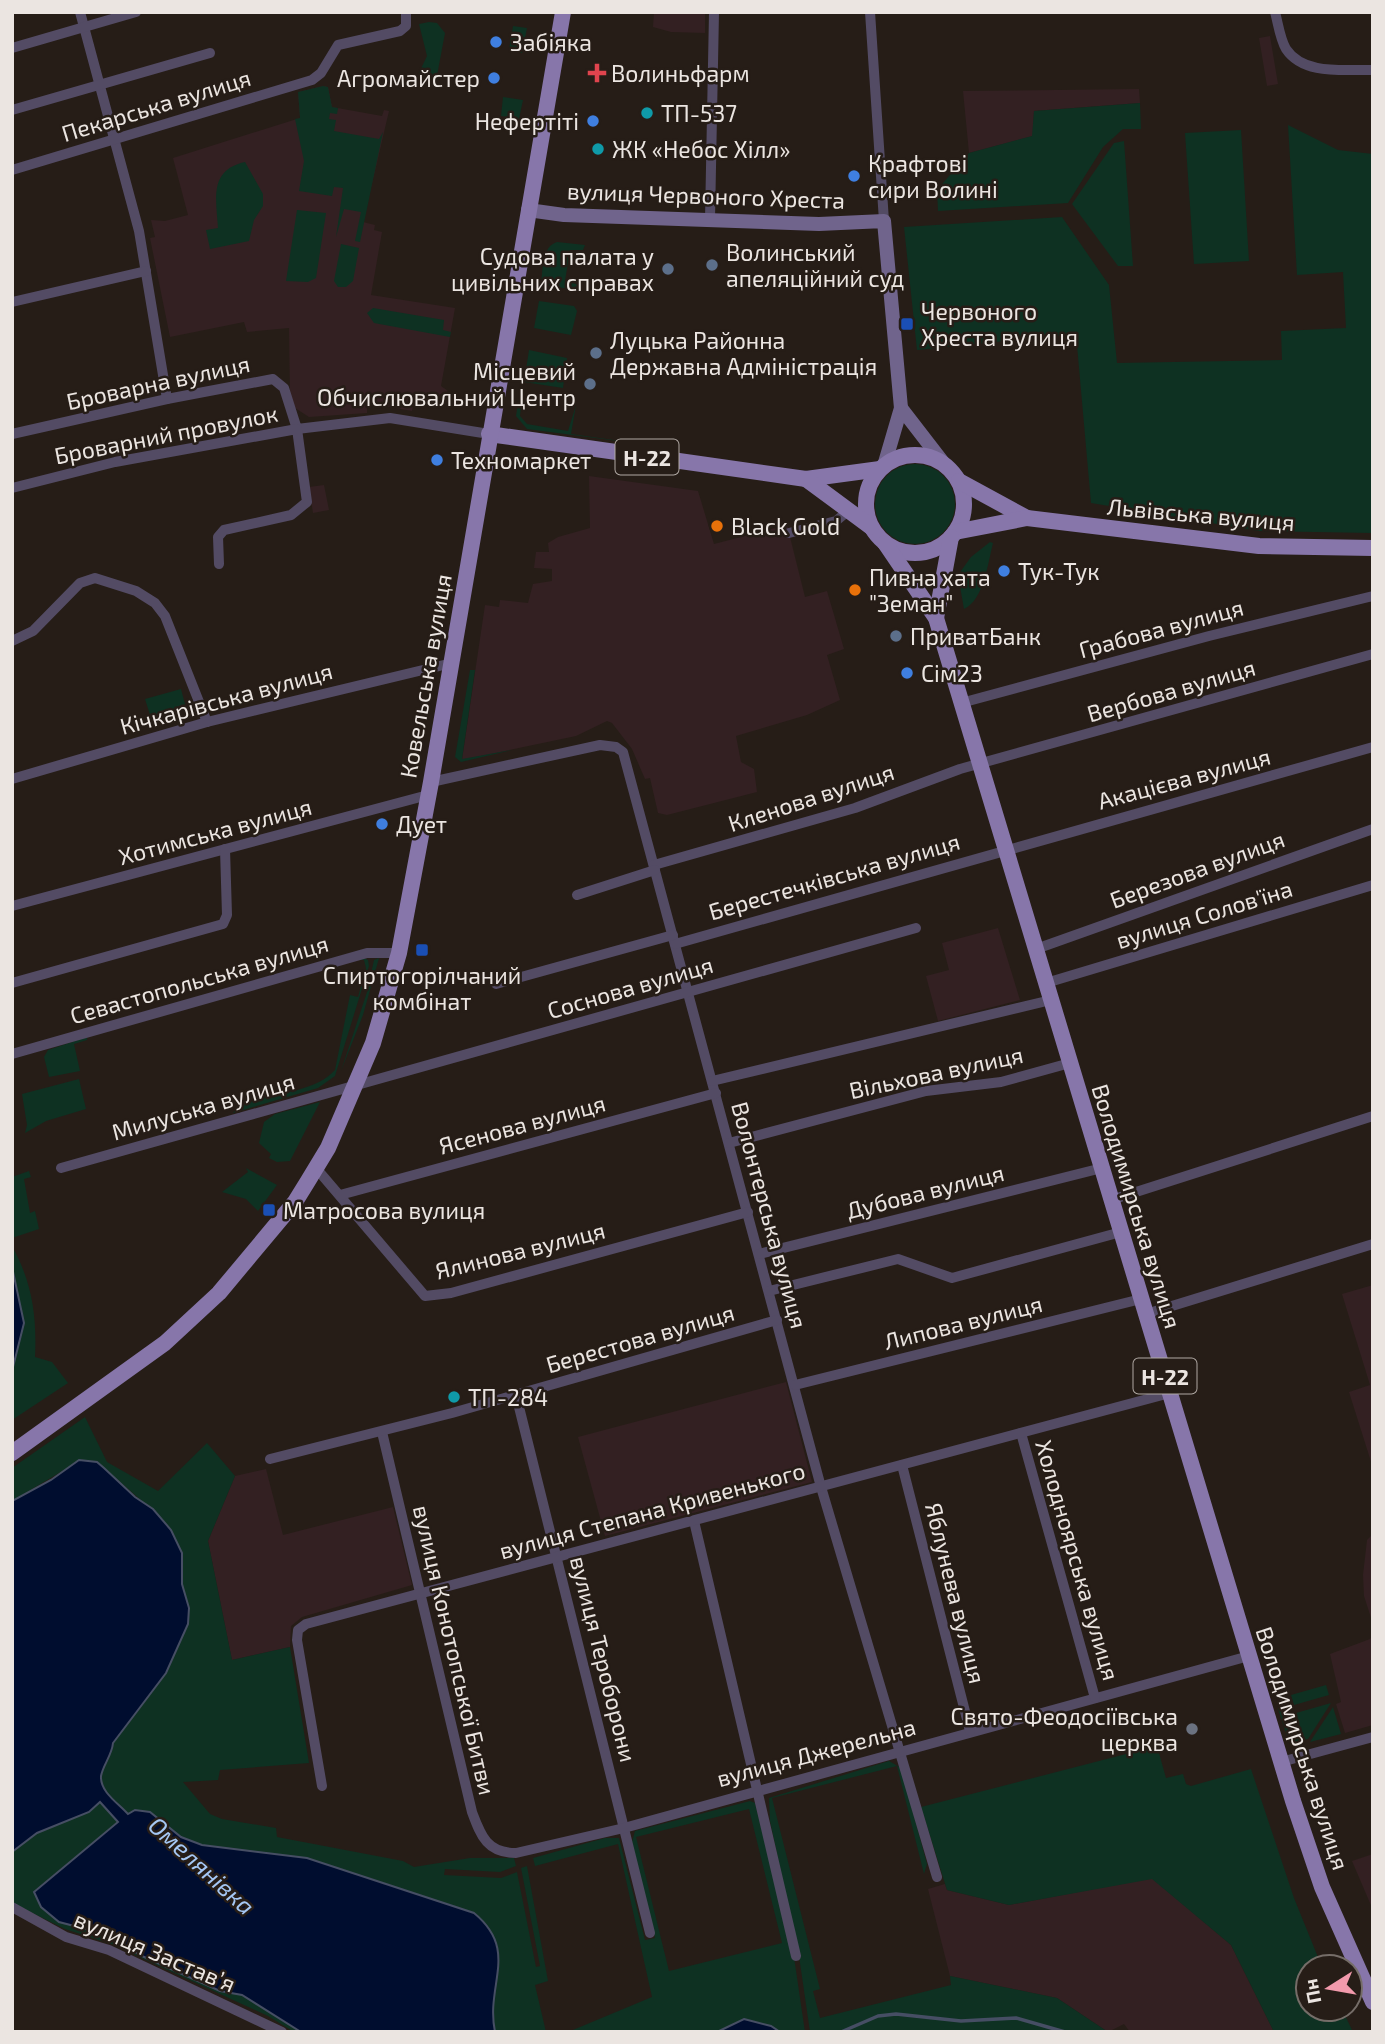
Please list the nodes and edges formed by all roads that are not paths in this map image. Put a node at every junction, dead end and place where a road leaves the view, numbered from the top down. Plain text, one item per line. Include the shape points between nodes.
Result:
1 (80, 12) edge
2 (136, 12) edge
3 (406, 12) edge
4 (563, 12) edge
5 (714, 12) edge
6 (870, 12) edge
7 (1275, 12) edge
8 (83, 27) junction
9 (12, 48) edge
10 (210, 53) dead end
11 (1373, 69) edge
12 (100, 84) junction
13 (12, 110) edge
14 (115, 140) junction
15 (12, 170) edge
16 (528, 210) junction
17 (710, 219) junction
18 (884, 221) junction
19 (146, 271) junction
20 (12, 302) edge
21 (167, 399) junction
22 (901, 408) junction
23 (297, 429) junction
24 (489, 433) junction
25 (12, 434) edge
26 (945, 465) junction
27 (882, 468) junction
28 (806, 479) junction
29 (959, 481) junction
30 (12, 488) edge
31 (848, 511) junction
32 (1027, 518) junction
33 (871, 527) junction
34 (789, 533) dead end
35 (953, 535) junction
36 (886, 543) junction
37 (1373, 548) edge
38 (219, 564) dead end
39 (1373, 596) edge
40 (936, 618) junction
41 (12, 641) edge
42 (1373, 654) edge
43 (452, 663) junction
44 (961, 703) junction
45 (207, 722) junction
46 (1373, 747) edge
47 (980, 765) junction
48 (12, 779) edge
49 (429, 789) junction
50 (1373, 829) edge
51 (225, 849) junction
52 (1006, 849) junction
53 (654, 868) junction
54 (1373, 885) edge
55 (577, 895) dead end
56 (12, 906) edge
57 (916, 928) dead end
58 (674, 939) junction
59 (1036, 949) junction
60 (398, 953) junction
61 (12, 983) edge
62 (1046, 983) junction
63 (496, 984) dead end
64 (688, 992) junction
65 (1051, 1000) junction
66 (12, 1054) edge
67 (1070, 1063) junction
68 (712, 1081) junction
69 (357, 1086) junction
70 (716, 1093) junction
71 (1373, 1116) edge
72 (729, 1143) junction
73 (61, 1168) dead end
74 (316, 1168) junction
75 (1102, 1168) junction
76 (340, 1195) junction
77 (1111, 1200) junction
78 (748, 1212) junction
79 (1121, 1232) junction
80 (1373, 1244) edge
81 (759, 1254) junction
82 (769, 1292) junction
83 (1144, 1306) junction
84 (777, 1320) junction
85 (794, 1385) junction
86 (1170, 1393) junction
87 (516, 1395) junction
88 (382, 1432) junction
89 (1021, 1433) junction
90 (12, 1453) edge
91 (270, 1459) dead end
92 (902, 1465) junction
93 (821, 1487) junction
94 (694, 1521) junction
95 (558, 1556) junction
96 (422, 1593) junction
97 (1249, 1656) junction
98 (1095, 1698) junction
99 (970, 1731) junction
100 (1373, 1737) edge
101 (897, 1752) junction
102 (1281, 1762) junction
103 (322, 1786) dead end
104 (757, 1789) junction
105 (624, 1828) junction
106 (516, 1853) joint
107 (937, 1878) dead end
108 (12, 1907) edge
109 (650, 1933) dead end
110 (796, 1956) dead end
111 (1373, 2002) edge
112 (282, 2032) edge

1 - 8 street
2 - 8 street
3 - 14 street, Пекарська вулиця via 406,26 400,31 338,45 312,80
4 - 16 main road, Ковельська вулиця
5 - 17 street
6 - 18 street
7 - 11 street via 1286,48 1298,62 1315,68
8 - 9 street
8 - 12 street
10 - 12 street
12 - 13 street
12 - 14 street
14 - 15 street, Пекарська вулиця
14 - 19 street
16 - 17 main road, вулиця Червоного Хреста
16 - 24 main road, Ковельська вулиця
17 - 18 main road, вулиця Червоного Хреста
18 - 22 main road
19 - 20 street
19 - 21 street
21 - 23 street, Броварна вулиця via 273,379 284,388
21 - 25 street, Броварна вулиця
22 - 26 main road
22 - 27 main road
23 - 24 street via 390,418
23 - 30 street, Броварний провулок via 115,462
23 - 38 street, Броварний провулок via 307,502 291,515 224,530 218,537
24 - 28 main road, Н-22
24 - 43 main road, Ковельська вулиця
26 - 27 main road, Н-22 via 914,454
26 - 29 main road
27 - 28 main road, Н-22
27 - 33 main road via 866,497
28 - 31 main road, Н-22
29 - 32 main road, Львівська вулиця
29 - 35 main road, Н-22 via 963,516
31 - 33 main road, Н-22
31 - 34 street via 836,521
32 - 35 main road, Львівська вулиця
32 - 37 main road, Львівська вулиця via 1259,546
33 - 36 main road, Н-22
35 - 36 main road via 937,548 919,553
35 - 40 main road, Володимирська вулиця / Н-22
36 - 40 main road, Володимирська вулиця / Н-22
39 - 44 street, Грабова вулиця
40 - 44 main road, Володимирська вулиця / Н-22
41 - 45 street via 33,631 84,581 98,577 136,591 165,616
42 - 47 street, Вербова вулиця
43 - 45 street, Кічкарівська вулиця
43 - 49 main road, Ковельська вулиця
44 - 47 main road, Володимирська вулиця / Н-22
45 - 48 street, Кічкарівська вулиця
46 - 52 street, Акацієва вулиця
47 - 52 main road, Володимирська вулиця / Н-22
47 - 53 street, Кленова вулиця
49 - 51 street, Хотимська вулиця
49 - 53 street, Волонтерська вулиця via 600,745 616,747 626,760
49 - 60 main road, Ковельська вулиця
50 - 59 street, Березова вулиця
51 - 56 street, Хотимська вулиця
51 - 61 street via 227,915 223,924
52 - 58 street, Берестечківська вулиця
52 - 59 main road, Володимирська вулиця / Н-22
53 - 55 street, Кленова вулиця
53 - 58 street, Волонтерська вулиця
54 - 62 street, вулиця Солов'їна
57 - 64 street, Соснова вулиця
58 - 63 street, Берестечківська вулиця
58 - 64 street, Волонтерська вулиця
59 - 62 main road, Володимирська вулиця / Н-22
60 - 66 street, Севастопольська вулиця via 367,953
60 - 69 main road, Ковельська вулиця
62 - 65 main road, Володимирська вулиця / Н-22
64 - 68 street, Волонтерська вулиця
64 - 69 street, Соснова вулиця
65 - 67 main road, Володимирська вулиця / Н-22
65 - 68 street
67 - 72 street, Вільхова вулиця via 1001,1082 926,1091
67 - 75 main road, Володимирська вулиця / Н-22
68 - 70 street, Волонтерська вулиця
69 - 73 street, Милуська вулиця
69 - 74 main road, Ковельська вулиця
70 - 72 street, Волонтерська вулиця
70 - 76 street, Ясенова вулиця
71 - 77 street
72 - 78 street, Волонтерська вулиця
74 - 76 street, Ялинова вулиця
74 - 90 main road, Ковельська вулиця via 295,1202 185,1327
75 - 77 main road, Володимирська вулиця / Н-22
75 - 81 street, Дубова вулиця
76 - 78 street, Ялинова вулиця via 425,1296 451,1293
77 - 79 main road, Володимирська вулиця / Н-22
78 - 81 street, Волонтерська вулиця
79 - 82 street via 953,1278 898,1259
79 - 83 main road, Володимирська вулиця / Н-22
80 - 83 street, Липова вулиця
81 - 82 street, Волонтерська вулиця
82 - 84 street, Волонтерська вулиця
83 - 85 street, Липова вулиця
83 - 86 main road, Володимирська вулиця / Н-22
84 - 85 street, Волонтерська вулиця
84 - 87 street, Берестова вулиця
85 - 93 street, Волонтерська вулиця
86 - 89 street, вулиця Степана Кривенького
86 - 97 main road, Володимирська вулиця / Н-22
87 - 88 street, Берестова вулиця
87 - 95 street, вулиця Тероборони
88 - 91 street, Берестова вулиця
88 - 96 street, вулиця Конотопської Битви
89 - 92 street, вулиця Степана Кривенького
89 - 98 street, Холодноярська вулиця
92 - 93 street, вулиця Степана Кривенького
92 - 99 street, Яблунева вулиця
93 - 94 street, вулиця Степана Кривенького
93 - 101 street, Волонтерська вулиця
94 - 95 street, вулиця Степана Кривенького
94 - 104 street
95 - 96 street, вулиця Степана Кривенького
95 - 105 street, вулиця Тероборони
96 - 103 street, вулиця Степана Кривенького via 298,1630
96 - 106 street, вулиця Конотопської Битви via 471,1812 490,1848
97 - 98 street, вулиця Джерельна
97 - 102 main road, Володимирська вулиця / Н-22
98 - 99 street, вулиця Джерельна
99 - 101 street, вулиця Джерельна
100 - 102 street
101 - 104 street, вулиця Джерельна
101 - 107 street, Волонтерська вулиця via 905,1765
102 - 111 main road, Володимирська вулиця / Н-22 via 1322,1887
104 - 105 street, вулиця Джерельна
104 - 110 street
105 - 106 street, вулиця Джерельна
105 - 109 street, вулиця Тероборони
108 - 112 street, вулиця Заставʼя via 60,1934 109,1950

